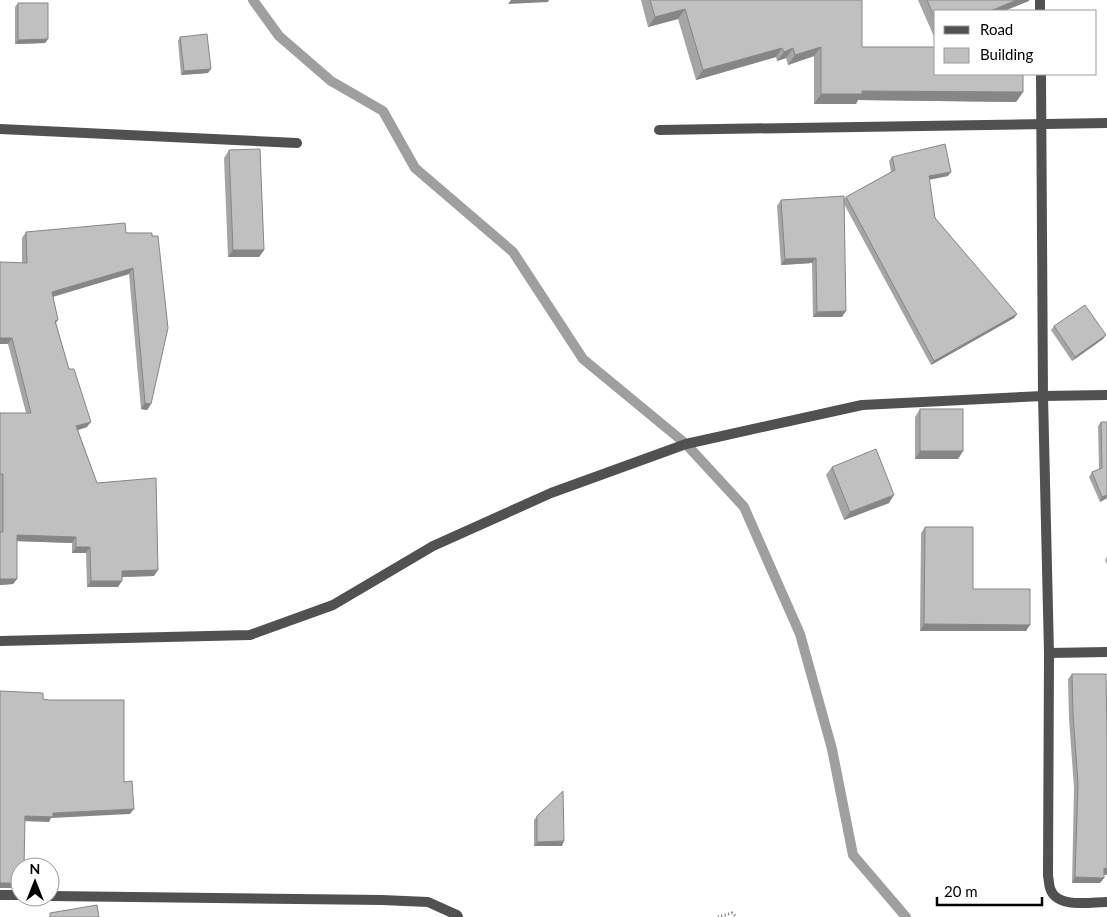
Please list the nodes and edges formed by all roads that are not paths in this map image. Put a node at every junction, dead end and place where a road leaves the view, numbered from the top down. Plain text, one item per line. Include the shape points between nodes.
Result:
1 (1041, 75) edge
2 (1043, 124) junction
3 (1107, 124) edge
4 (0, 130) edge
5 (659, 130) dead end
6 (297, 143) dead end
7 (1107, 395) edge
8 (1043, 396) junction
9 (0, 641) edge
10 (1107, 652) edge
11 (1049, 653) junction
12 (60, 896) edge
13 (1107, 902) edge
14 (458, 917) edge

1 - 2 street
2 - 3 street
2 - 5 street
2 - 8 street
4 - 6 street
7 - 8 street
8 - 9 street via 862,405 686,444 551,494 433,546 333,605 250,635
8 - 11 street
10 - 11 street
11 - 13 street via 1050,890 1066,902
12 - 14 street via 428,902

